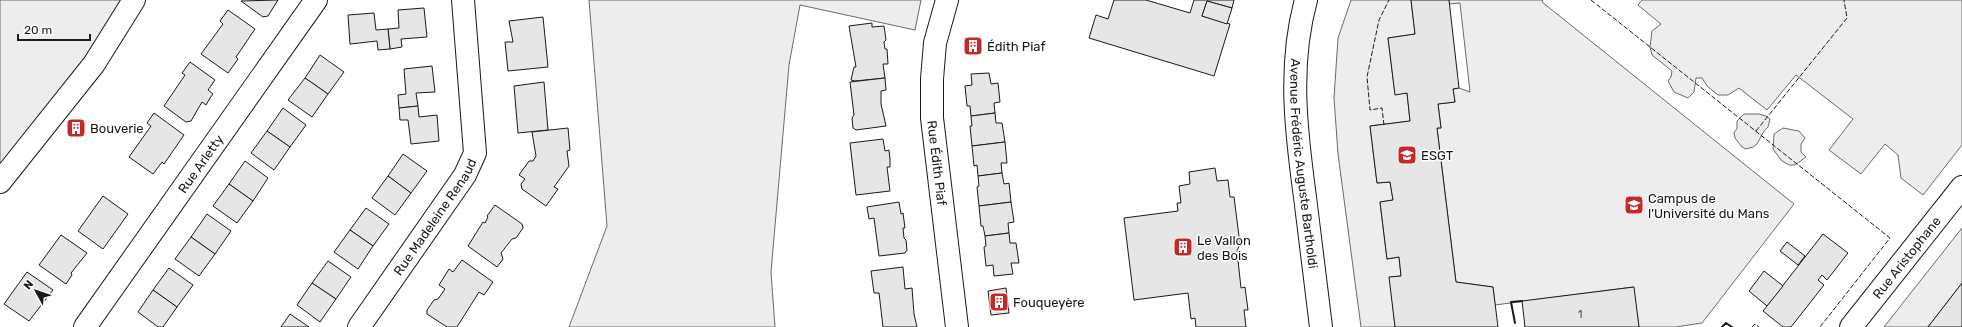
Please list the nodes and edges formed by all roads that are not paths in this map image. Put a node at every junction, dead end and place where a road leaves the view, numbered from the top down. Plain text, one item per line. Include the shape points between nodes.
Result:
1 (134, 0) edge
2 (316, 0) edge
3 (462, 0) edge
4 (947, 0) edge
5 (1306, 0) edge
6 (0, 182) edge
7 (1962, 187) edge
8 (85, 327) edge
9 (359, 327) edge
10 (956, 327) edge
11 (1321, 327) edge
12 (1851, 327) edge

1 - 6 street via 94,64
2 - 8 street, Rue Arletty
3 - 9 street, Rue Madeleine Renaud via 475,153 465,175
4 - 10 street, Rue Édith Piaf via 935,43 932,118
5 - 11 street, Avenue Frédéric Auguste Bartholdi via 1297,46 1294,90 1296,127
7 - 12 street, Rue Aristophane

